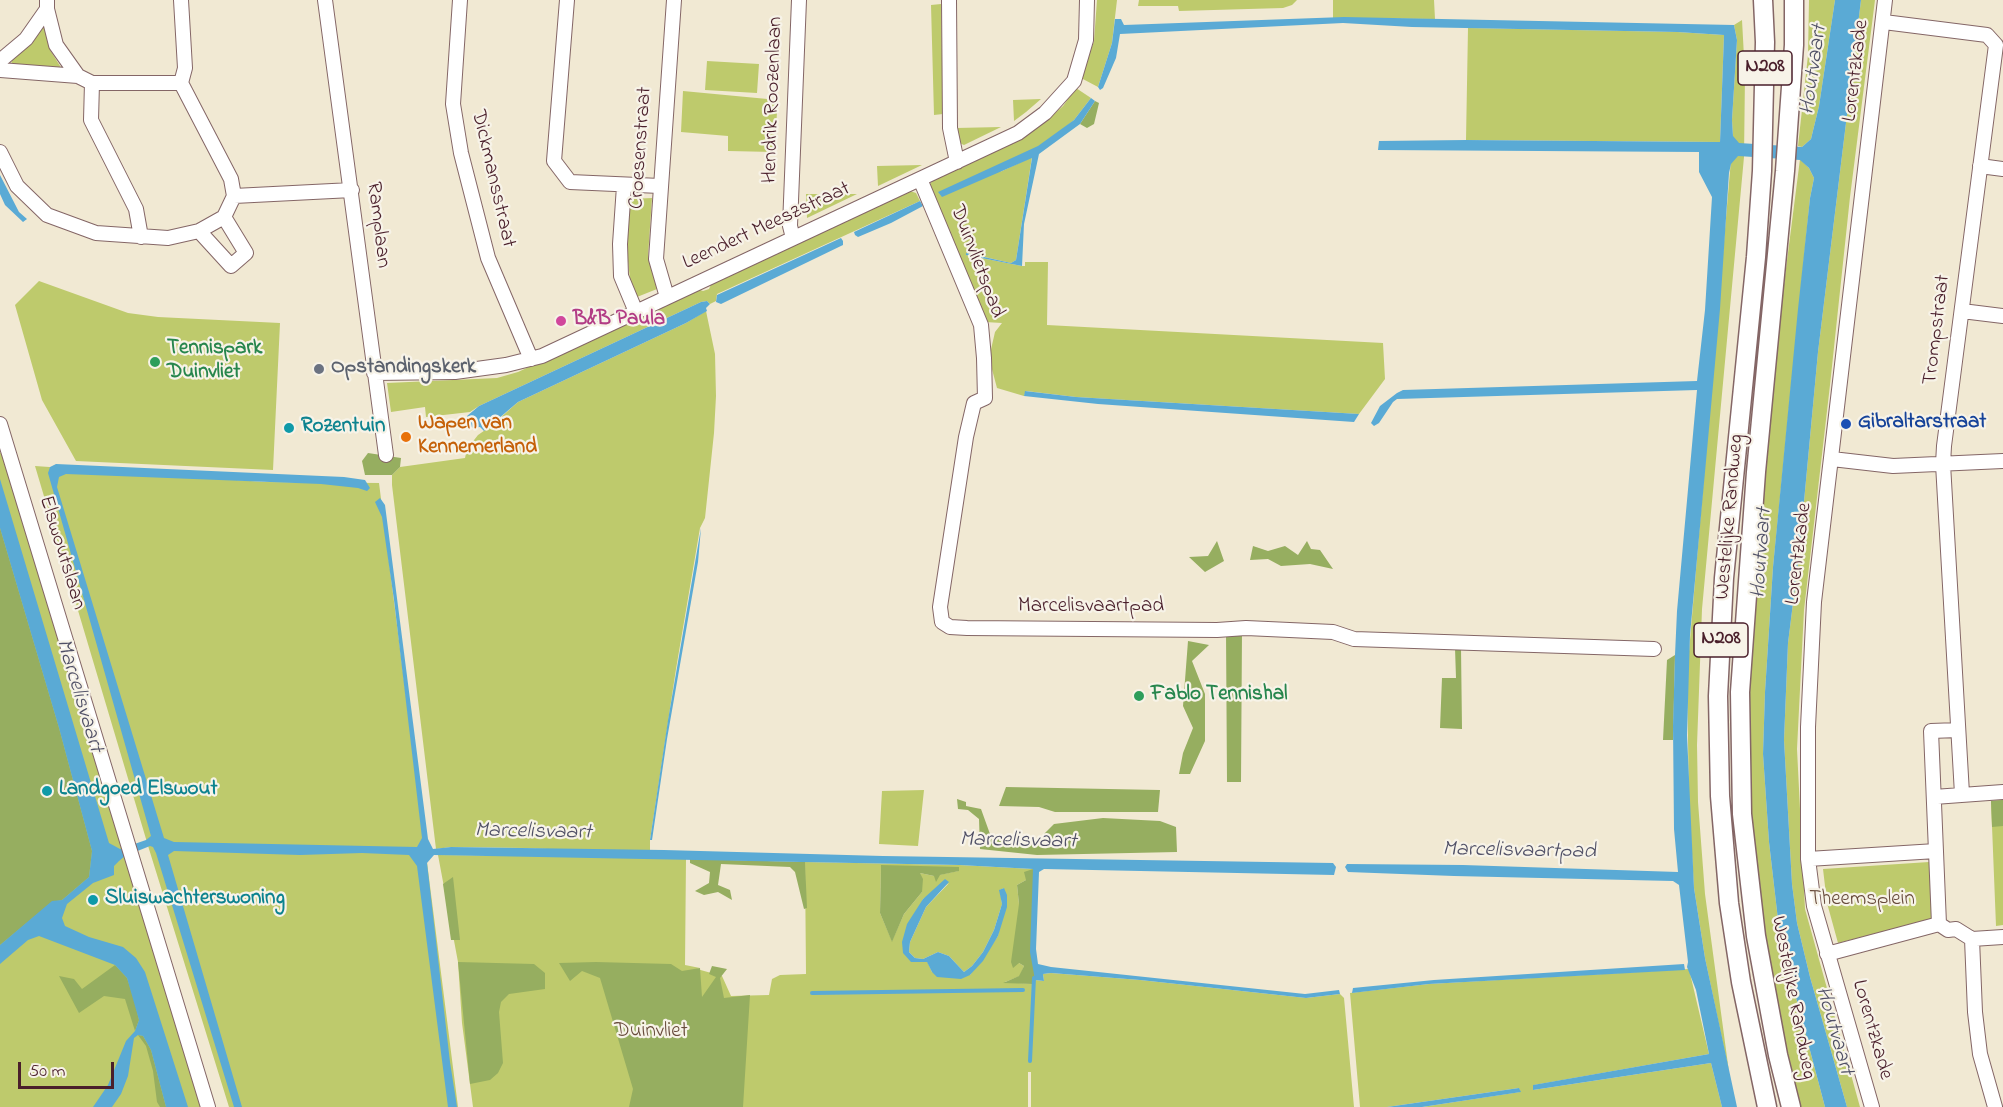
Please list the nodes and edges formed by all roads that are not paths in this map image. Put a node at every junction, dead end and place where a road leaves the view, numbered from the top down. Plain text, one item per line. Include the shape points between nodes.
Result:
1 (181, 0) edge
2 (325, 0) edge
3 (460, 0) edge
4 (567, 0) edge
5 (674, 0) edge
6 (799, 0) edge
7 (949, 0) edge
8 (1087, 0) edge
9 (1763, 0) edge
10 (1794, 0) edge
11 (1886, 0) edge
12 (47, 5) edge
13 (1884, 22) junction
14 (2000, 43) edge
15 (0, 61) edge
16 (0, 70) edge
17 (78, 76) junction
18 (92, 82) junction
19 (182, 83) junction
20 (0, 152) edge
21 (957, 162) junction
22 (1980, 166) junction
23 (2003, 169) edge
24 (920, 179) junction
25 (624, 186) junction
26 (660, 186) junction
27 (351, 190) junction
28 (234, 196) junction
29 (224, 217) junction
30 (199, 231) junction
31 (141, 237) junction
32 (793, 238) junction
33 (667, 297) junction
34 (1962, 310) junction
35 (636, 312) junction
36 (2003, 316) edge
37 (531, 359) junction
38 (374, 373) junction
39 (985, 398) joint
40 (0, 424) edge
41 (386, 455) dead end
42 (1832, 459) junction
43 (2003, 461) edge
44 (1943, 464) junction
45 (1654, 649) dead end
46 (1958, 730) junction
47 (2003, 792) edge
48 (1962, 794) junction
49 (1934, 797) junction
50 (1936, 852) junction
51 (1808, 858) junction
52 (1939, 924) junction
53 (2003, 937) edge
54 (1972, 939) junction
55 (1827, 954) junction
56 (208, 1107) edge
57 (1767, 1107) edge
58 (1791, 1107) edge
59 (1872, 1107) edge
60 (1995, 1107) edge

1 - 19 street via 185,68
2 - 27 street, Ramplaan
3 - 37 street, Dickmansstraat via 453,104 461,153 488,258
4 - 25 street via 554,161 570,183
5 - 26 street, Croesenstraat
6 - 32 street, Hendrik Roozenlaan via 790,226
7 - 21 street via 950,126
8 - 21 street, Leendert Meeszstraat via 1086,40 1074,81 1028,127
9 - 57 main road, Westelijke Randweg / N208 via 1762,171 1724,578 1718,696 1720,796 1729,903
10 - 58 main road, Westelijke Randweg / N208 via 1785,171 1740,692 1742,814 1756,936
11 - 13 street, Lorentzkade
12 - 15 street via 26,39
12 - 17 street via 56,45
13 - 14 street via 1987,35
13 - 42 street, Lorentzkade
14 - 22 street, Trompstraat
16 - 17 street
17 - 18 street
18 - 19 street
18 - 31 street via 91,120 136,209
19 - 28 street via 231,179
20 - 31 street via 17,186 47,215 96,233
21 - 24 street, Leendert Meeszstraat
22 - 23 street
22 - 34 street, Trompstraat
24 - 32 street, Leendert Meeszstraat
24 - 39 street, Duinvlietspad via 981,325
25 - 26 street
25 - 35 street, Croesenstraat via 621,276
26 - 33 street, Croesenstraat via 656,259
27 - 28 street
27 - 38 street, Ramplaan
28 - 29 street
29 - 30 street
29 - 30 street via 246,253 231,266
30 - 31 street via 168,238
32 - 33 street, Leendert Meeszstraat
33 - 35 street, Leendert Meeszstraat
34 - 36 street
34 - 44 street, Trompstraat
35 - 37 street, Leendert Meeszstraat
37 - 38 street, Leendert Meeszstraat via 455,372
38 - 41 street, Ramplaan
39 - 45 street, Marcelisvaartpad via 974,403 955,505 940,607 942,622 950,627 1246,628 1332,632 1354,639
40 - 56 street, Elswoutslaan
42 - 44 street via 1892,466
42 - 51 street, Lorentzkade via 1814,602 1808,727
43 - 44 street
44 - 46 street, Trompstraat
46 - 48 street, Trompstraat
46 - 49 street via 1931,731
47 - 48 street
48 - 49 street
49 - 50 street
50 - 51 street
50 - 52 street
51 - 55 street, Lorentzkade via 1814,906
52 - 54 street
52 - 55 street
53 - 54 street
54 - 60 street via 1980,1054
55 - 59 street, Lorentzkade

